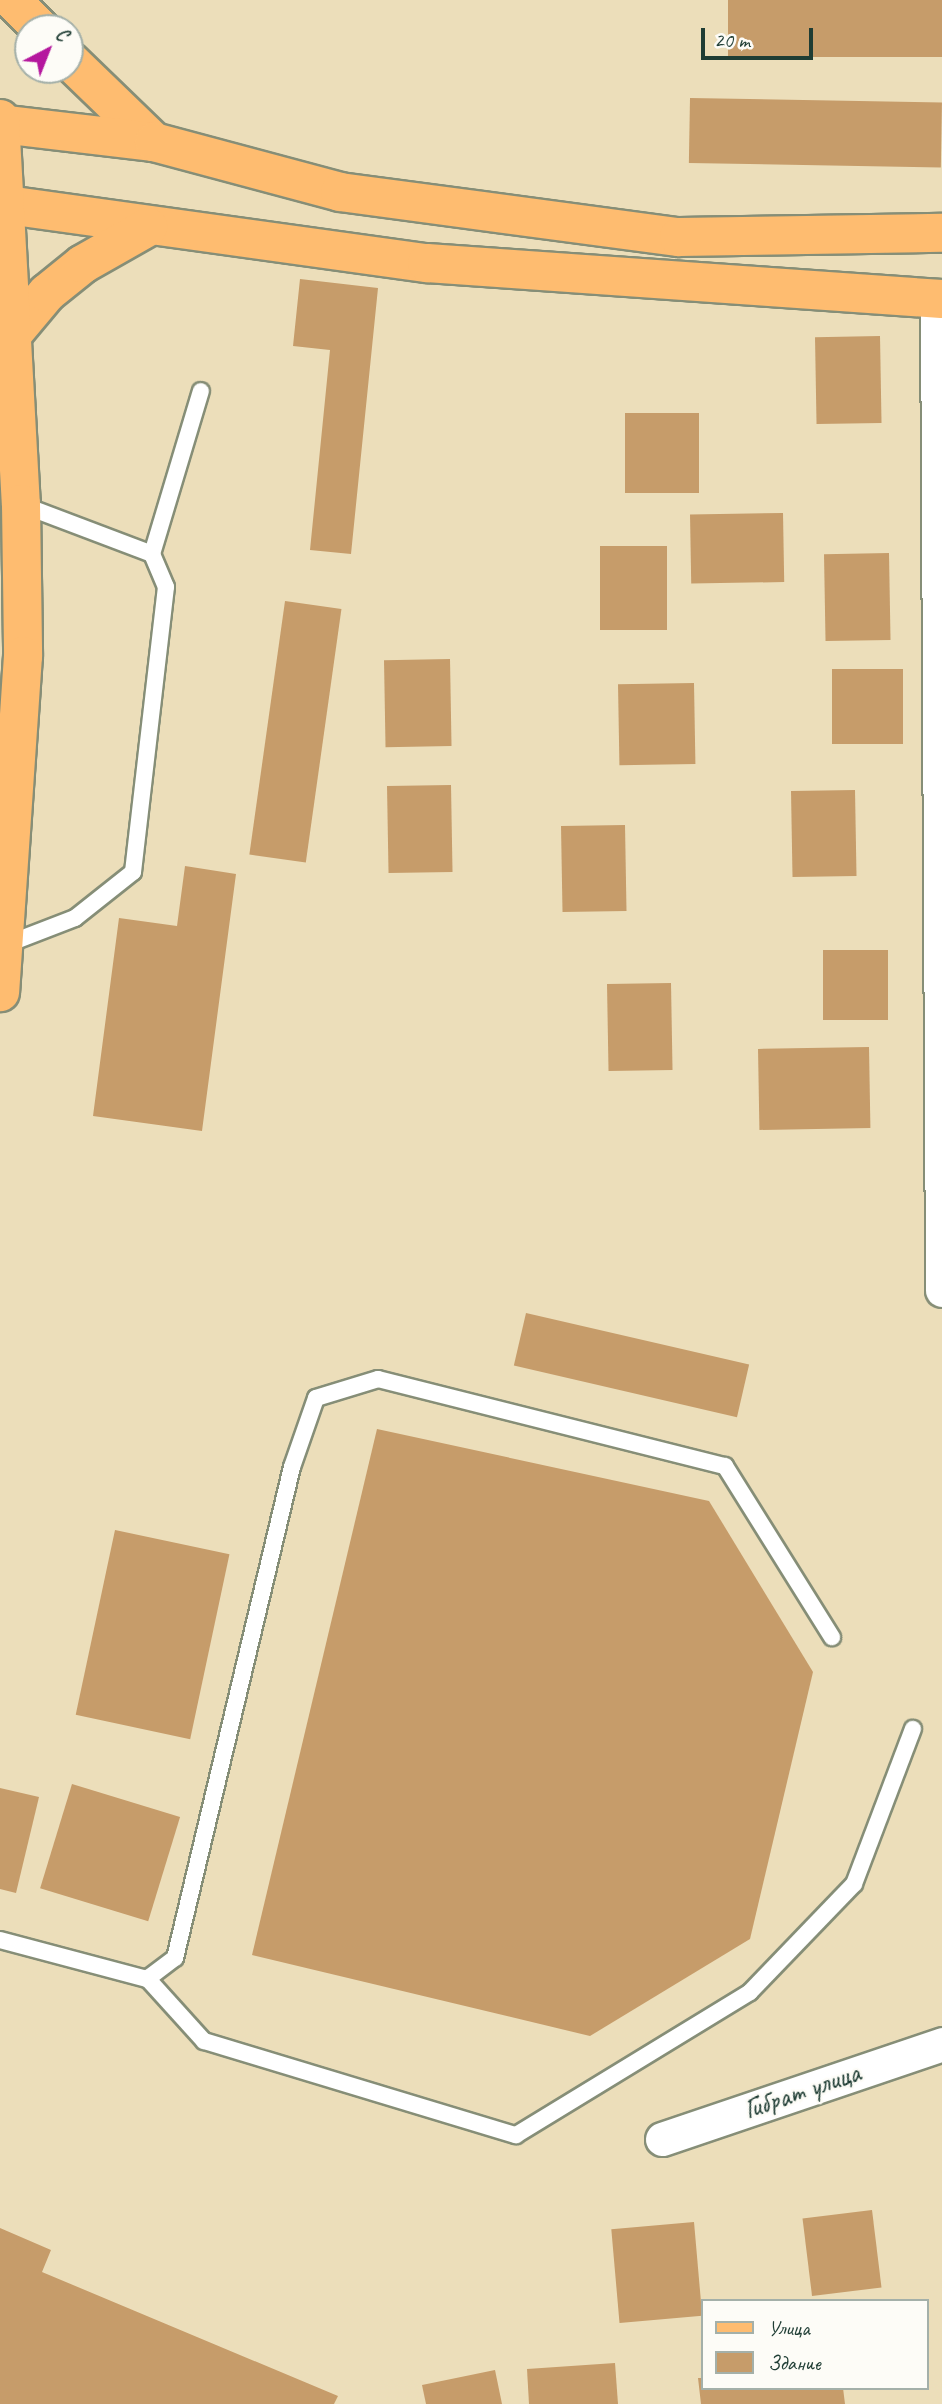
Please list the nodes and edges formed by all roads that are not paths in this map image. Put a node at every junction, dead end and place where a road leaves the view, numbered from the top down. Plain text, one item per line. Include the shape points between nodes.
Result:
1 (12, 0) edge
2 (26, 14) edge
3 (84, 74) edge
4 (0, 122) edge
5 (154, 142) junction
6 (1, 204) edge
7 (148, 227) junction
8 (942, 233) edge
9 (939, 299) edge
10 (11, 336) junction
11 (201, 391) dead end
12 (21, 504) junction
13 (152, 554) junction
14 (5, 945) junction
15 (0, 992) edge
16 (942, 1290) edge
17 (832, 1637) dead end
18 (914, 1729) dead end
19 (0, 1940) edge
20 (147, 1979) junction
21 (942, 2044) edge
22 (662, 2139) dead end

1 - 2 main road
3 - 5 main road
4 - 5 main road
4 - 6 main road
5 - 8 main road via 340,192 679,236
6 - 7 main road
6 - 10 main road
7 - 9 main road via 427,263
7 - 10 main road via 83,264 47,293
9 - 16 street
10 - 12 main road
11 - 13 lane
12 - 13 lane
12 - 14 main road via 23,656
13 - 14 lane via 166,587 133,872 75,918
14 - 15 main road
17 - 20 lane via 724,1466 378,1379 316,1398 292,1467 176,1958
18 - 20 lane via 854,1884 750,1992 516,2135 204,2041
19 - 20 lane
21 - 22 street, Гибрат улица

